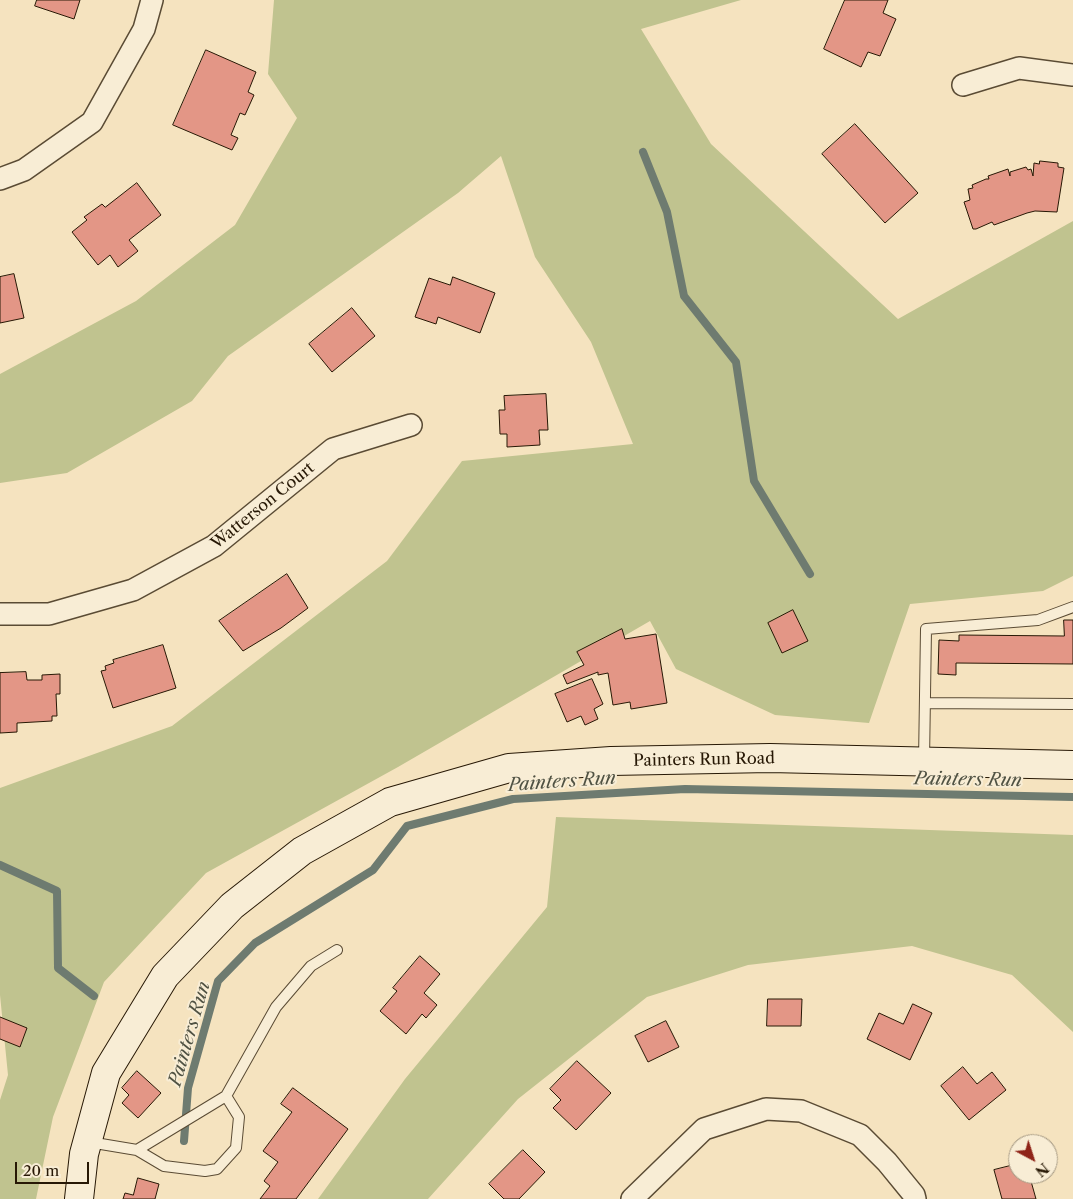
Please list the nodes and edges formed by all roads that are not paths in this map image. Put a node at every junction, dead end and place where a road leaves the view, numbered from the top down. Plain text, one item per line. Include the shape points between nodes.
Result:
1 (152, 0) edge
2 (1073, 75) edge
3 (963, 84) dead end
4 (0, 179) edge
5 (411, 425) dead end
6 (1073, 607) edge
7 (0, 614) edge
8 (925, 703) junction
9 (1073, 704) edge
10 (924, 762) junction
11 (1073, 765) edge
12 (337, 950) dead end
13 (226, 1096) junction
14 (88, 1142) junction
15 (137, 1150) junction
16 (79, 1199) edge
17 (632, 1199) edge
18 (915, 1199) edge

1 - 4 street via 144,30 92,122 24,170
2 - 3 street via 1019,68
5 - 7 street, Watterson Court via 333,449 214,546 133,590 49,614
6 - 8 lane via 1038,620 926,629
8 - 9 lane
8 - 10 lane
10 - 11 street, Painters Run Road
10 - 14 street, Painters Run Road via 750,759 611,761 518,767 390,802 302,851 232,906 165,976 106,1073
12 - 13 lane via 310,966 276,1007
13 - 15 lane
13 - 15 lane via 239,1117 236,1148 217,1169 204,1171 164,1166
14 - 15 lane
14 - 16 street, Painters Run Road
17 - 18 street via 704,1129 766,1110 801,1111 860,1135 887,1162

